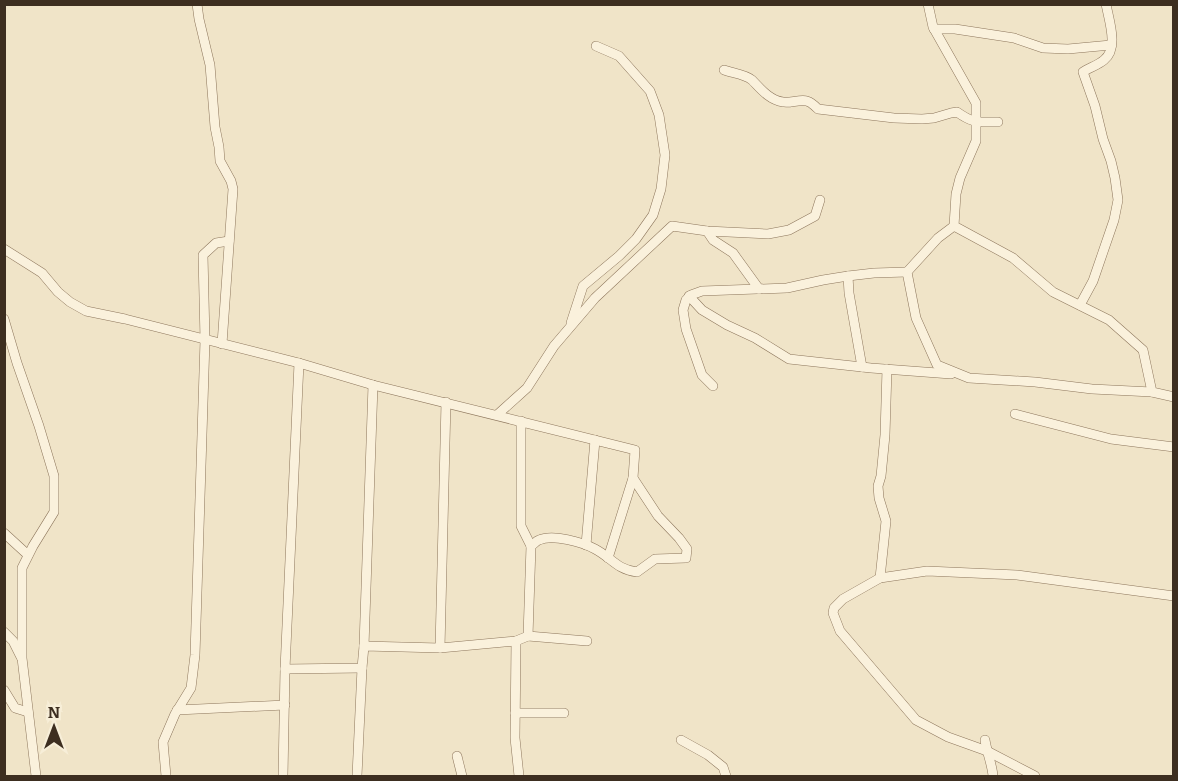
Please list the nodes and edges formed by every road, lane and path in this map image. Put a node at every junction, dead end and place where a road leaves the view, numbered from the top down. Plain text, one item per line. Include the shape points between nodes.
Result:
1 (197, 4) edge
2 (1106, 4) edge
3 (928, 5) edge
4 (934, 29) junction
5 (1111, 45) junction
6 (596, 46) dead end
7 (724, 70) dead end
8 (976, 122) junction
9 (998, 122) dead end
10 (820, 200) dead end
11 (954, 226) junction
12 (707, 231) junction
13 (229, 241) junction
14 (4, 249) edge
15 (907, 272) junction
16 (848, 276) junction
17 (759, 289) junction
18 (689, 296) junction
19 (1080, 305) junction
20 (4, 319) edge
21 (569, 328) junction
22 (205, 340) junction
23 (222, 344) junction
24 (299, 363) junction
25 (862, 367) junction
26 (887, 369) junction
27 (960, 375) junction
28 (373, 385) junction
29 (713, 386) dead end
30 (1152, 392) junction
31 (1173, 397) edge
32 (446, 402) junction
33 (1015, 414) dead end
34 (497, 415) junction
35 (521, 421) junction
36 (595, 440) junction
37 (1173, 447) edge
38 (633, 478) junction
39 (4, 533) edge
40 (586, 545) junction
41 (531, 546) junction
42 (28, 555) junction
43 (608, 558) junction
44 (880, 578) junction
45 (1173, 596) edge
46 (4, 632) edge
47 (528, 636) junction
48 (516, 641) junction
49 (586, 641) dead end
50 (364, 646) junction
51 (440, 648) junction
52 (22, 658) junction
53 (362, 668) junction
54 (285, 669) junction
55 (4, 690) edge
56 (285, 705) junction
57 (177, 710) junction
58 (28, 712) junction
59 (515, 713) junction
60 (564, 713) dead end
61 (681, 740) dead end
62 (985, 740) dead end
63 (987, 751) junction
64 (457, 756) dead end
65 (36, 777) edge
66 (166, 777) edge
67 (284, 777) edge
68 (357, 777) edge
69 (462, 777) edge
70 (519, 777) edge
71 (726, 777) edge
72 (993, 777) edge
73 (1035, 777) edge

1 - 13 street via 210,65 220,161 233,189
2 - 5 street
3 - 4 street
4 - 5 street via 1014,38 1043,48
4 - 8 street via 976,103
5 - 19 street via 1112,51 1104,60 1083,72 1111,161 1118,200 1093,281
6 - 21 street via 619,56 650,91 659,115 665,155 653,215 636,239 583,286
7 - 8 street via 746,76 762,91 784,102 810,102 819,109 894,118 934,118 957,112
8 - 9 street
8 - 11 street via 976,141 956,194
10 - 12 street via 815,216 789,230 768,234
11 - 15 street
11 - 19 street via 1013,258 1053,292
12 - 17 street via 733,253
12 - 21 street via 672,226 595,298
13 - 22 street via 216,243 203,255
13 - 23 street
14 - 22 street via 42,273 58,292 86,310
15 - 16 street
15 - 27 street via 916,318 936,365
16 - 17 street via 787,288
16 - 25 street
17 - 18 street via 702,291
18 - 25 street via 702,310 789,359
18 - 29 street via 683,310 686,329 702,375
19 - 30 street via 1109,320 1143,350
20 - 42 street via 54,476 54,512
21 - 34 street via 527,388
22 - 23 street
22 - 57 street via 195,655 191,688
23 - 24 street
24 - 28 street
24 - 54 street
25 - 26 street
26 - 27 street
26 - 44 street via 885,435 878,486 886,521
27 - 30 street
28 - 32 street
28 - 50 street
30 - 31 street
32 - 34 street
32 - 51 street
33 - 37 street via 1111,439
34 - 35 street
35 - 36 street
35 - 41 street via 521,526
36 - 38 street via 635,450
36 - 40 street
38 - 43 street
38 - 43 street via 658,516 687,549 686,558 655,559 637,572 625,570
39 - 42 street
40 - 41 street via 565,538 541,539
40 - 43 street
41 - 47 street
42 - 52 street via 22,568
44 - 45 street via 927,572 1017,575
44 - 63 street via 834,608 832,613 840,631 916,720
46 - 52 street
47 - 48 street
47 - 49 street
48 - 51 street
48 - 59 street
50 - 51 street
50 - 53 street
52 - 58 street
53 - 54 street
53 - 68 street
54 - 56 street
55 - 58 street via 15,708
56 - 57 street
56 - 67 street
57 - 66 street via 163,742
58 - 65 street
59 - 60 street
59 - 70 street
61 - 71 street via 723,767
62 - 63 street
63 - 72 street
63 - 73 street
64 - 69 street

